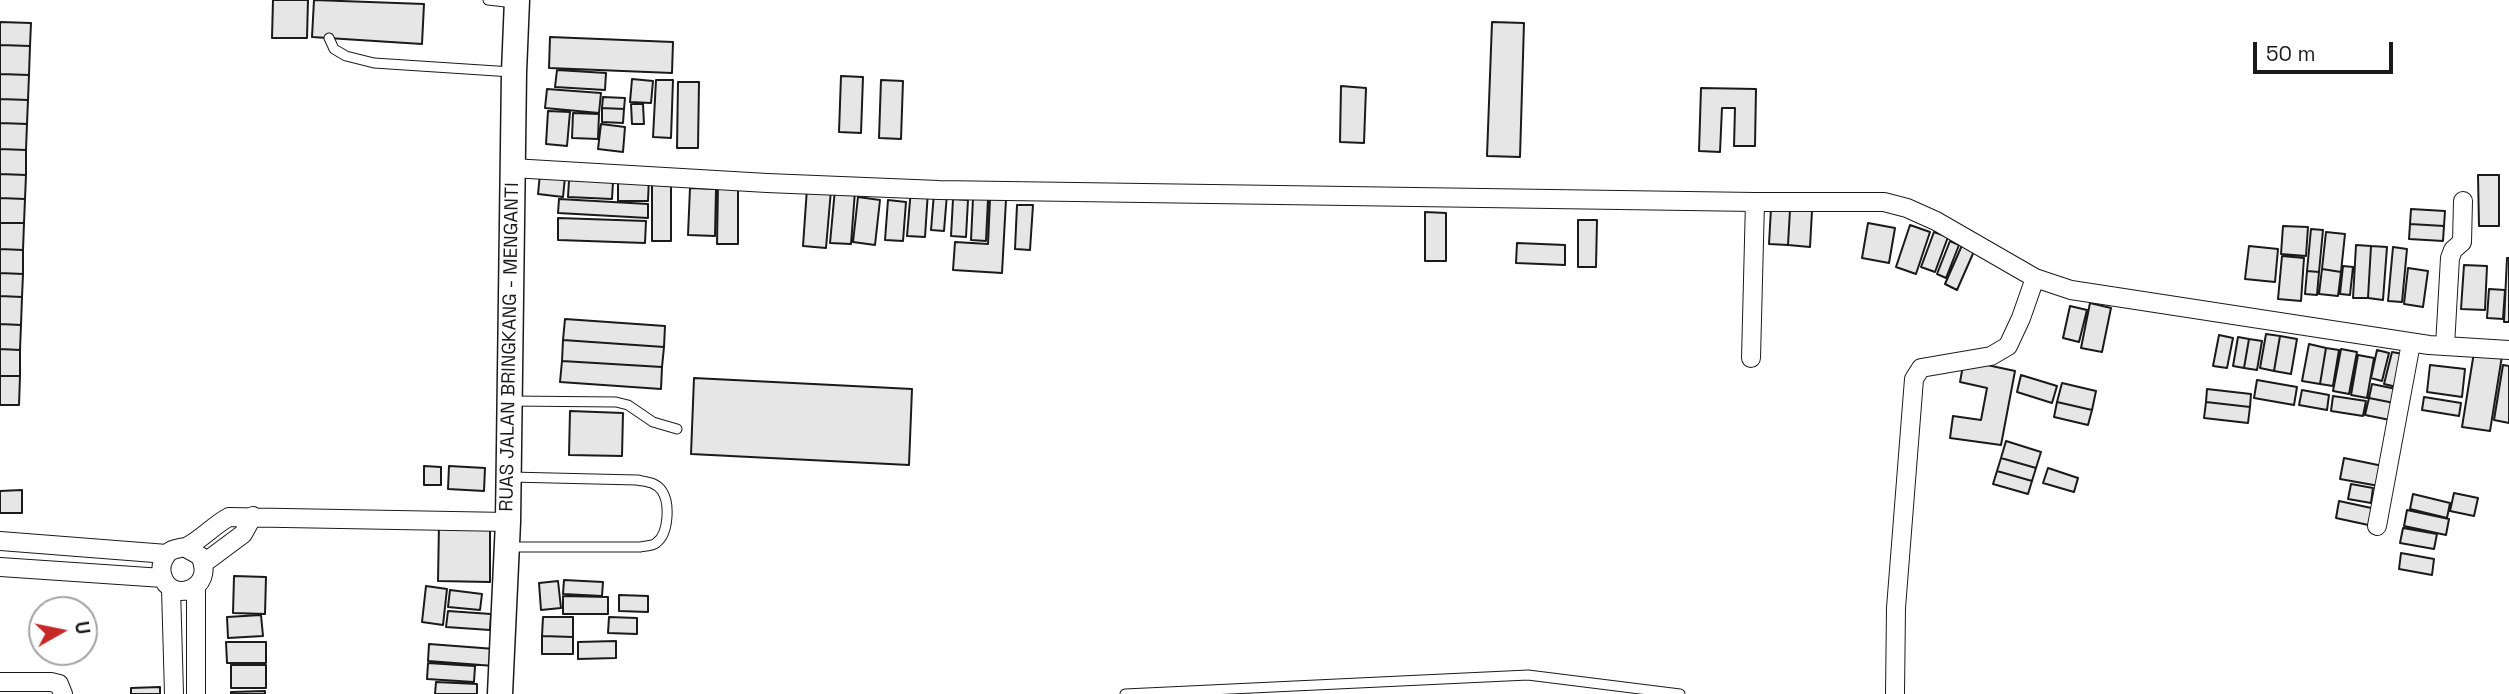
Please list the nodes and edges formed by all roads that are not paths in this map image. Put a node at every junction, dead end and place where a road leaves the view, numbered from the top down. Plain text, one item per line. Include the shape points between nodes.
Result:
1 (488, 0) edge
2 (517, 2) edge
3 (329, 38) dead end
4 (513, 72) junction
5 (512, 167) junction
6 (2463, 201) dead end
7 (1755, 202) junction
8 (2035, 278) junction
9 (2411, 343) junction
10 (2445, 346) junction
11 (2509, 350) edge
12 (1751, 358) dead end
13 (509, 401) junction
14 (677, 429) dead end
15 (509, 477) junction
16 (253, 516) junction
17 (508, 522) junction
18 (2377, 526) dead end
19 (0, 541) edge
20 (506, 547) junction
21 (186, 548) junction
22 (167, 554) junction
23 (204, 563) junction
24 (0, 567) edge
25 (167, 583) junction
26 (196, 587) junction
27 (0, 682) edge
28 (63, 694) edge
29 (174, 694) edge
30 (196, 694) edge
31 (500, 694) edge
32 (1125, 694) edge
33 (1680, 694) edge
34 (1895, 694) edge

1 - 2 lane
2 - 4 main road, RUAS JALAN BRINGKANG - MENGANTI
3 - 4 lane via 334,49 346,56 374,63
4 - 5 main road, RUAS JALAN BRINGKANG - MENGANTI
5 - 7 street via 939,190
5 - 13 main road, RUAS JALAN BRINGKANG - MENGANTI
6 - 10 street via 2462,242 2450,258
7 - 8 street via 1884,202 1936,220
7 - 12 street
8 - 9 street via 2071,290
8 - 34 street via 2008,346 1991,356 1922,368 1914,379 1896,608
9 - 10 street
9 - 18 street
10 - 11 street
13 - 14 lane via 616,402
13 - 15 main road, RUAS JALAN BRINGKANG - MENGANTI
15 - 17 main road, RUAS JALAN BRINGKANG - MENGANTI
15 - 20 lane via 653,483 663,492 667,515 656,544
16 - 17 street
16 - 21 street via 229,517
16 - 23 street via 243,534
17 - 20 main road, RUAS JALAN BRINGKANG - MENGANTI
19 - 22 street
20 - 31 main road, RUAS JALAN BRINGKANG - MENGANTI
21 - 22 street
21 - 23 street
22 - 25 street via 161,569
23 - 26 street
24 - 25 street
25 - 26 street via 188,591
25 - 29 street
26 - 30 street
27 - 28 street via 51,682 59,684
32 - 33 lane via 1528,675

